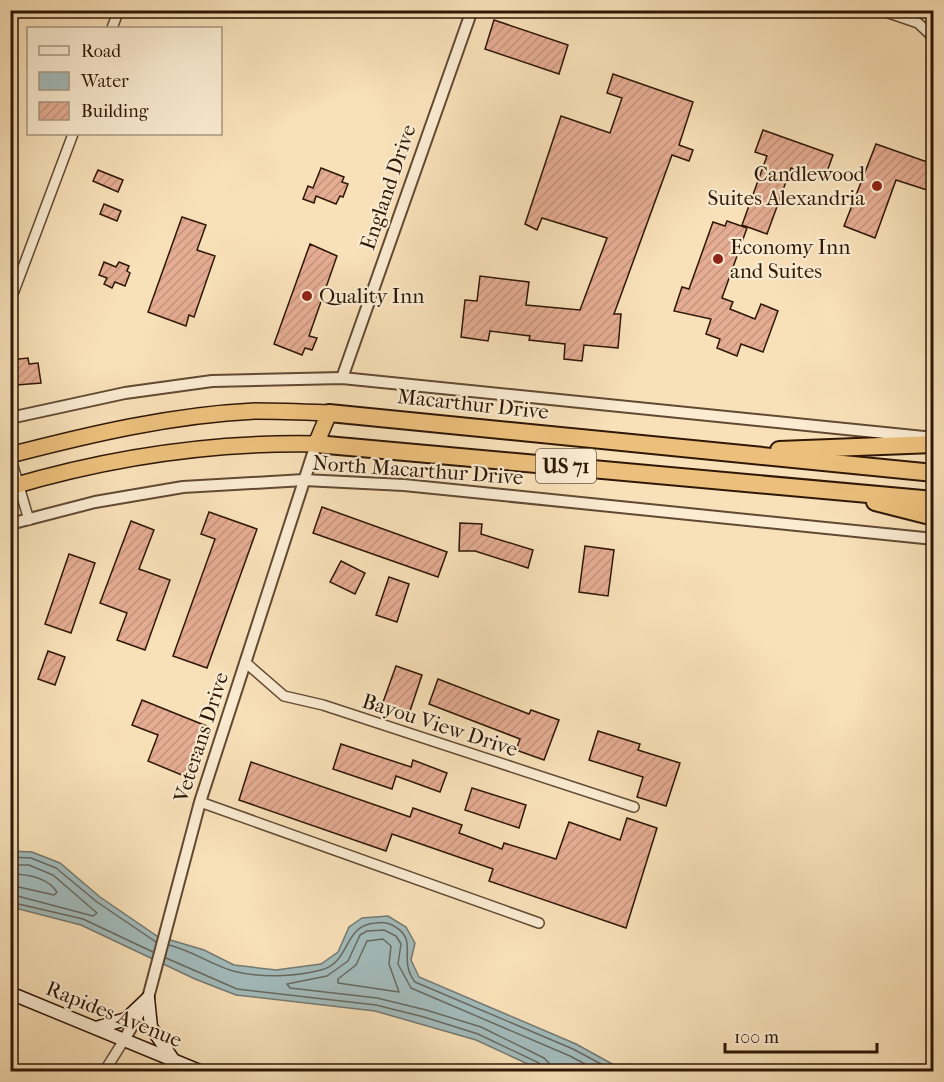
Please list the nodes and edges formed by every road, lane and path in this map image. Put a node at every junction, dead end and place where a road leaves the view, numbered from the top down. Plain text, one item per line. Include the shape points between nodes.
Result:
1 (119, 10) edge
2 (472, 10) edge
3 (880, 10) edge
4 (112, 27) edge
5 (933, 38) edge
6 (73, 135) edge
7 (10, 302) edge
8 (342, 378) junction
9 (328, 413) junction
10 (10, 418) edge
11 (933, 438) edge
12 (316, 444) junction
13 (933, 444) edge
14 (728, 453) junction
15 (10, 456) edge
16 (933, 473) edge
17 (304, 480) junction
18 (14, 486) edge
19 (816, 487) junction
20 (933, 500) edge
21 (933, 517) edge
22 (28, 520) junction
23 (10, 524) edge
24 (933, 539) edge
25 (245, 662) junction
26 (200, 802) junction
27 (634, 807) dead end
28 (539, 922) dead end
29 (10, 993) edge
30 (150, 993) junction
31 (96, 1028) junction
32 (124, 1040) junction
33 (173, 1059) junction
34 (104, 1071) edge
35 (202, 1071) edge

1 - 4 street
2 - 8 street, England Drive
3 - 5 street via 918,23
6 - 7 street
8 - 10 street via 212,381 126,393
8 - 11 street
9 - 12 highway
9 - 14 highway, Macarthur Drive / US 71
9 - 15 highway, Macarthur Drive / US 71 via 255,411 178,419 105,431
12 - 17 street, Veterans Drive
12 - 18 highway, US 71 via 219,446 162,452
12 - 19 highway, US 71
13 - 14 highway
14 - 16 highway, Macarthur Drive / US 71
15 - 18 street
17 - 22 street, North Macarthur Drive via 183,487 95,502
17 - 24 street, North Macarthur Drive via 404,485
17 - 25 street, Veterans Drive
18 - 22 street
19 - 20 highway, US 71
19 - 21 highway
22 - 23 street, North Macarthur Drive
25 - 26 street, Veterans Drive
25 - 27 street, Bayou View Drive via 284,696
26 - 28 street
26 - 30 street, Veterans Drive
29 - 31 main road, Rapides Avenue
30 - 31 main road via 126,1019
30 - 32 street, Veterans Drive
30 - 33 main road via 151,1027
31 - 32 main road, Rapides Avenue
32 - 33 main road, Rapides Avenue
32 - 34 street
33 - 35 main road, Rapides Avenue

